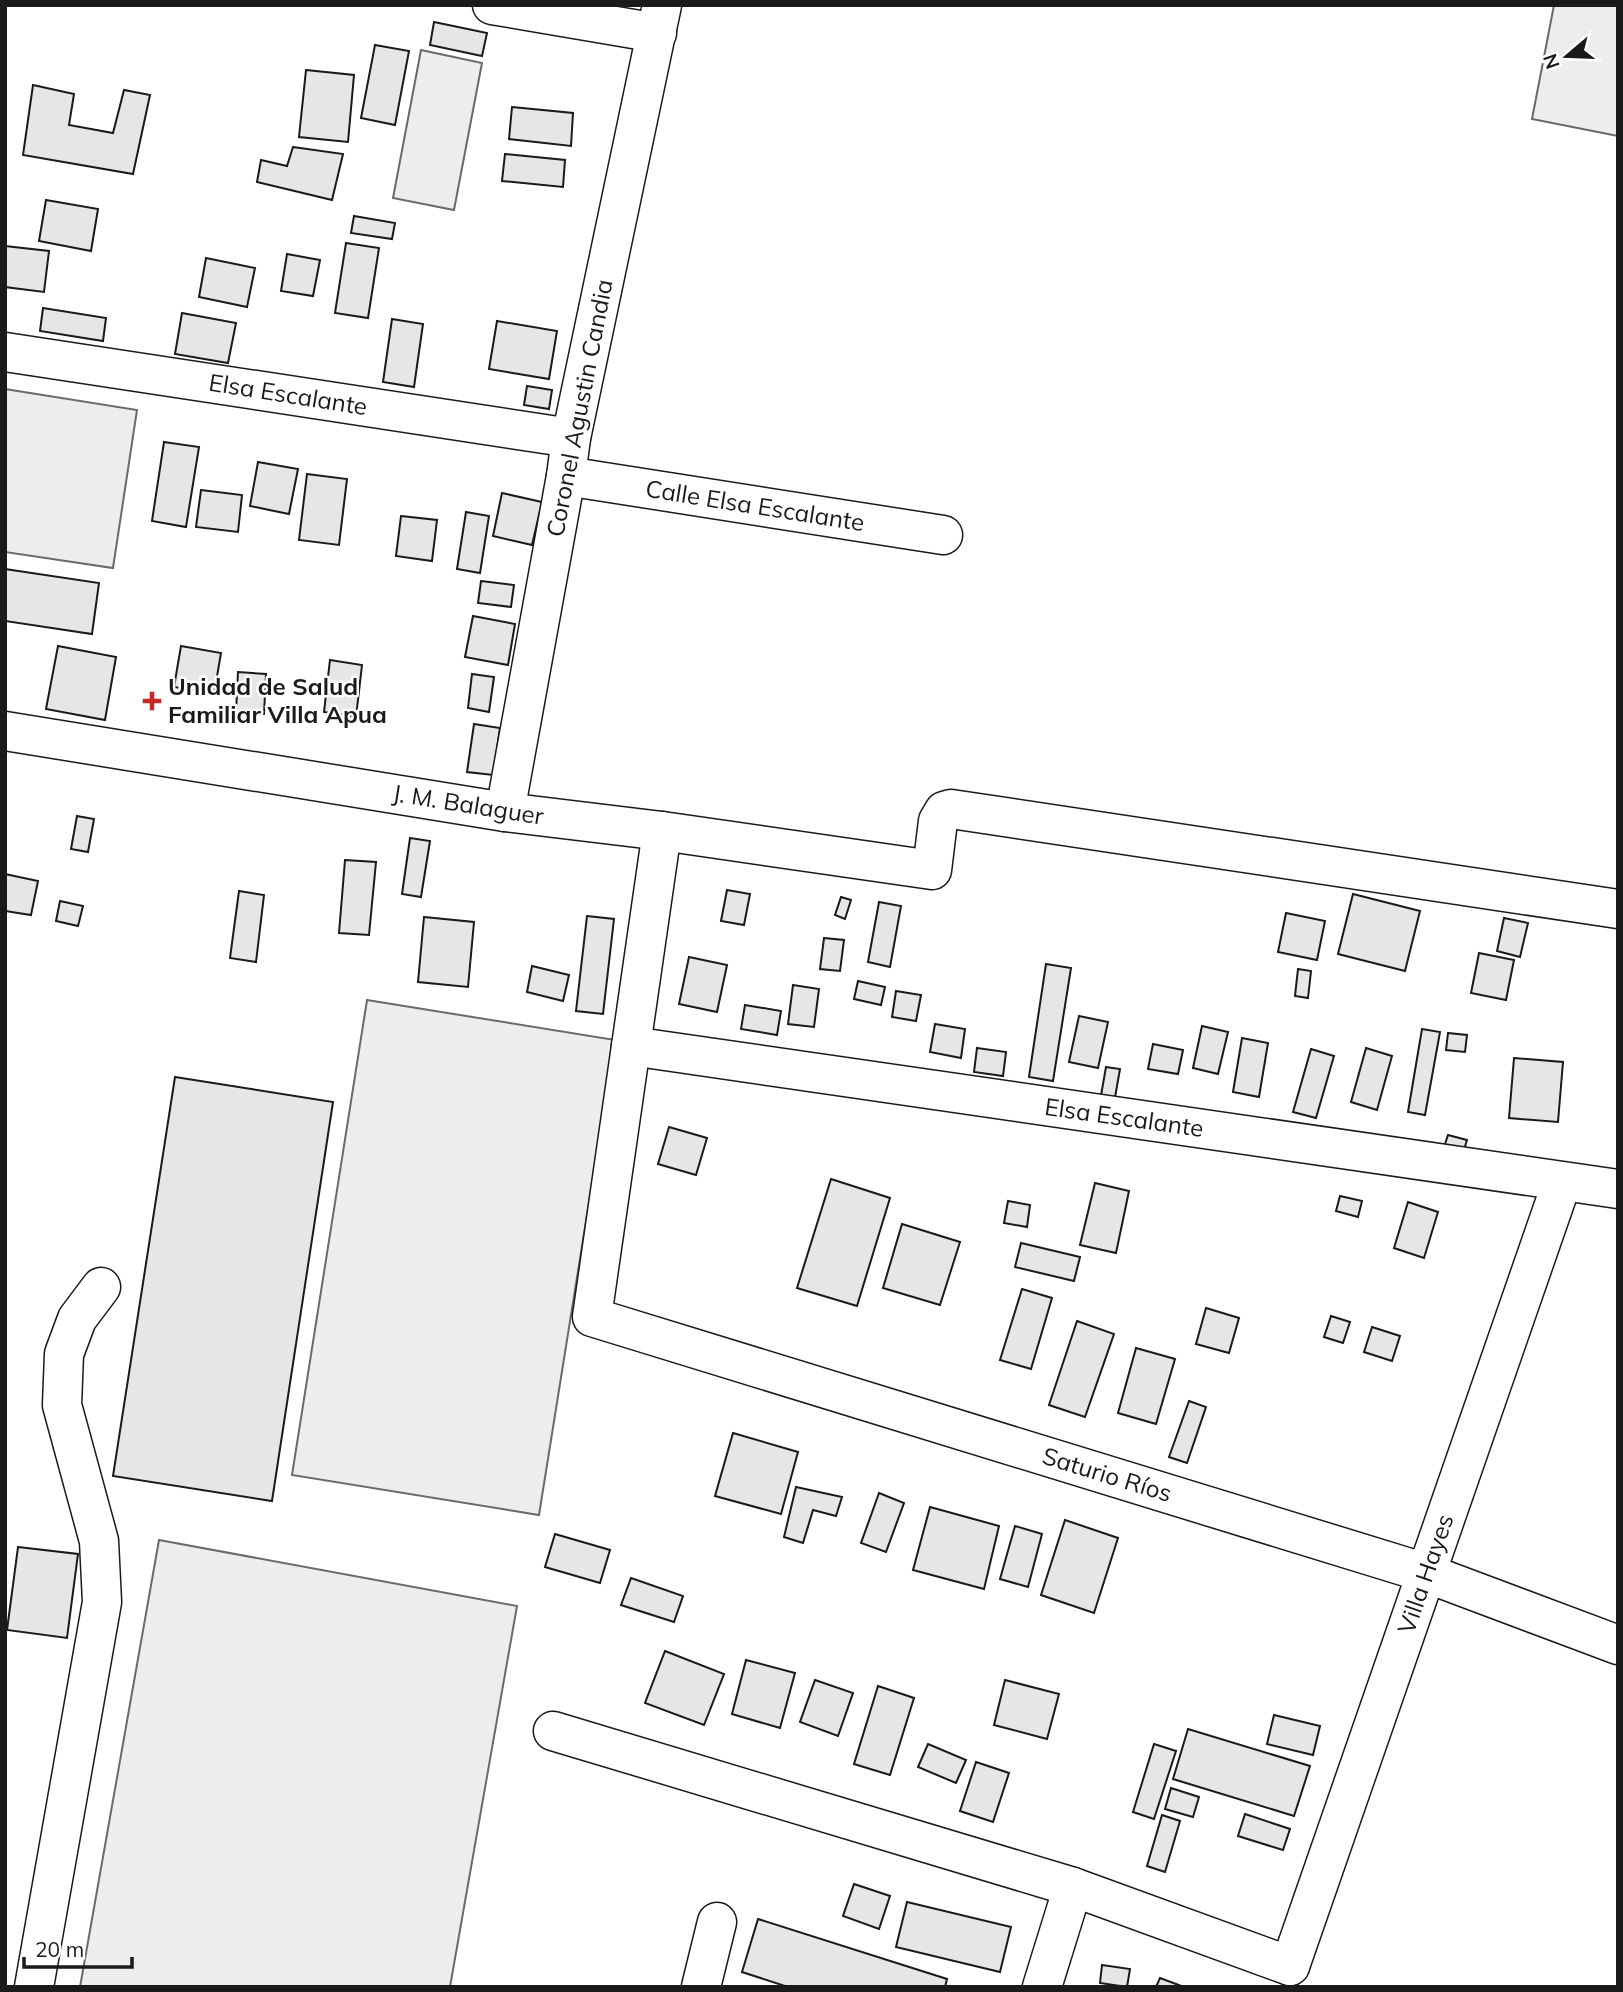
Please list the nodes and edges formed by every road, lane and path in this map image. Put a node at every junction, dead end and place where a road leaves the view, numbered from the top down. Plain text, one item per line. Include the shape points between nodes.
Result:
1 (492, 5) edge
2 (659, 19) edge
3 (5, 352) edge
4 (571, 438) junction
5 (566, 476) junction
6 (943, 535) dead end
7 (5, 731) edge
8 (505, 812) junction
9 (662, 831) junction
10 (1618, 909) edge
11 (631, 1046) junction
12 (1562, 1182) junction
13 (1618, 1189) edge
14 (101, 1287) dead end
15 (1426, 1573) junction
16 (1618, 1645) edge
17 (553, 1731) dead end
18 (1073, 1886) junction
19 (717, 1922) dead end
20 (1292, 1977) edge
21 (34, 1987) edge
22 (701, 1987) edge
23 (1042, 1987) edge

1 - 2 street
2 - 4 street, Coronel Agustin Candia
3 - 4 street, Elsa Escalante
4 - 5 street, Coronel Agustin Candia
5 - 6 street, Calle Elsa Escalante
5 - 8 street, Coronel Agustin Candia
7 - 8 street, J. M. Balaguer
8 - 9 street, J. M. Balaguer
9 - 10 street, J. M. Balaguer via 932,870 938,821 951,809
9 - 11 street
11 - 12 street, Elsa Escalante
11 - 15 street, Saturio Ríos via 592,1317
12 - 13 street, Elsa Escalante
12 - 15 street, Villa Hayes
14 - 21 street via 77,1319 64,1354 62,1405 99,1541 102,1602
15 - 16 street, Saturio Ríos
15 - 20 street, Villa Hayes
17 - 18 street
18 - 20 street
18 - 23 street
19 - 22 street

